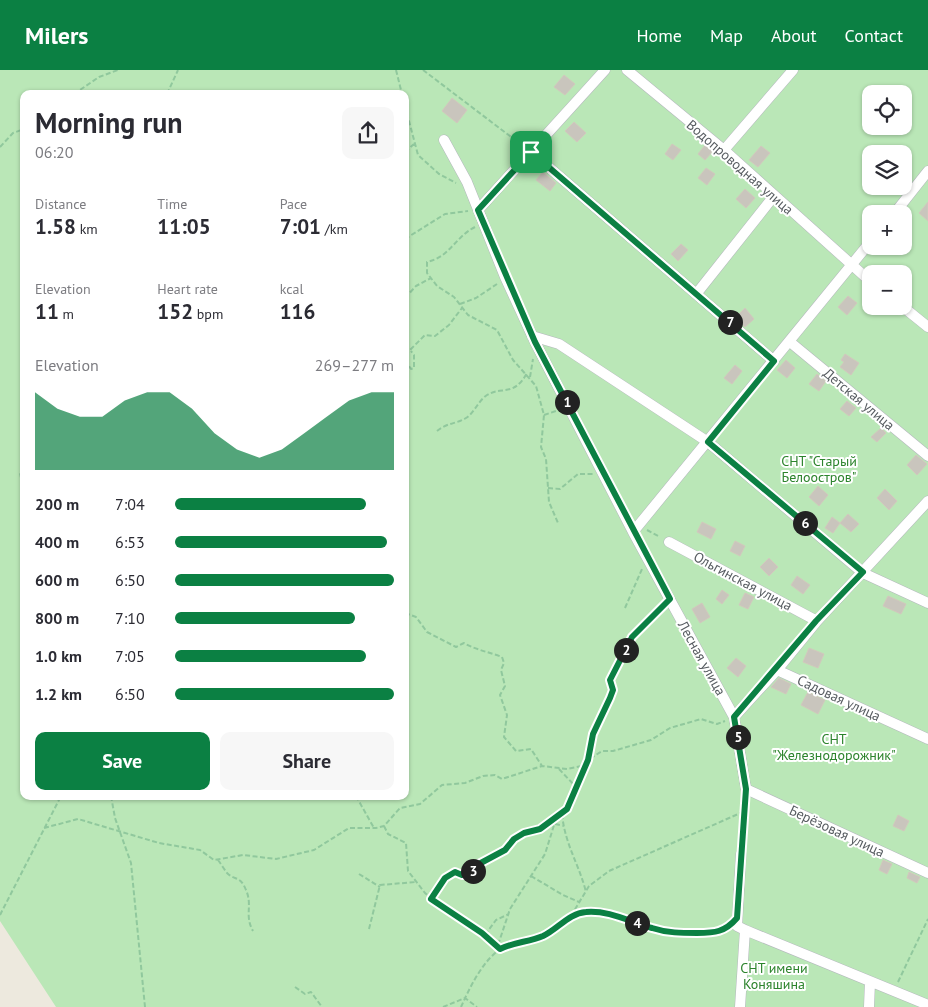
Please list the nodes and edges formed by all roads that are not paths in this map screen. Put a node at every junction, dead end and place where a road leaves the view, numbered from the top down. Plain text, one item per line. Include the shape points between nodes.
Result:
1 (605, 70) edge
2 (627, 70) edge
3 (793, 70) edge
4 (444, 140) dead end
5 (724, 150) junction
6 (531, 152) junction
7 (928, 171) edge
8 (919, 182) junction
9 (928, 189) edge
10 (774, 196) junction
11 (901, 205) edge
12 (478, 210) junction
13 (862, 252) edge
14 (851, 266) junction
15 (862, 275) edge
16 (697, 292) junction
17 (912, 314) edge
18 (928, 328) edge
19 (532, 336) junction
20 (790, 342) junction
21 (774, 361) junction
22 (708, 442) junction
23 (928, 456) edge
24 (928, 501) edge
25 (636, 529) junction
26 (669, 542) road end
27 (863, 572) junction
28 (928, 603) edge
29 (816, 621) junction
30 (777, 670) junction
31 (734, 717) junction
32 (928, 739) edge
33 (746, 789) joint
34 (741, 854) road end
35 (928, 873) edge
36 (745, 930) junction
37 (870, 982) junction
38 (928, 1005) edge
39 (740, 1007) edge
40 (869, 1007) edge

1 - 6 street
2 - 5 street, Водопроводная улица
3 - 5 street
4 - 12 street, Лесная улица
5 - 10 street, Водопроводная улица
6 - 12 street
6 - 16 street
7 - 8 street
8 - 9 street
8 - 11 street
10 - 14 street, Водопроводная улица
10 - 16 street
12 - 19 street, Лесная улица
13 - 14 street
14 - 15 street, Водопроводная улица
14 - 20 street
16 - 21 street
17 - 18 street
19 - 22 street via 559,344
19 - 25 street, Лесная улица
20 - 21 street
20 - 23 street, Детская улица
21 - 22 street
22 - 25 street
22 - 27 street
24 - 27 street
25 - 31 street, Лесная улица via 647,557
26 - 29 street, Ольгинская улица
27 - 28 street
27 - 29 street
29 - 30 street
30 - 31 street
30 - 32 street, Садовая улица
31 - 33 street, Лесная улица
33 - 35 street, Берёзовая улица
34 - 36 street via 737,926
36 - 37 street
36 - 39 street
37 - 38 street
37 - 40 street

